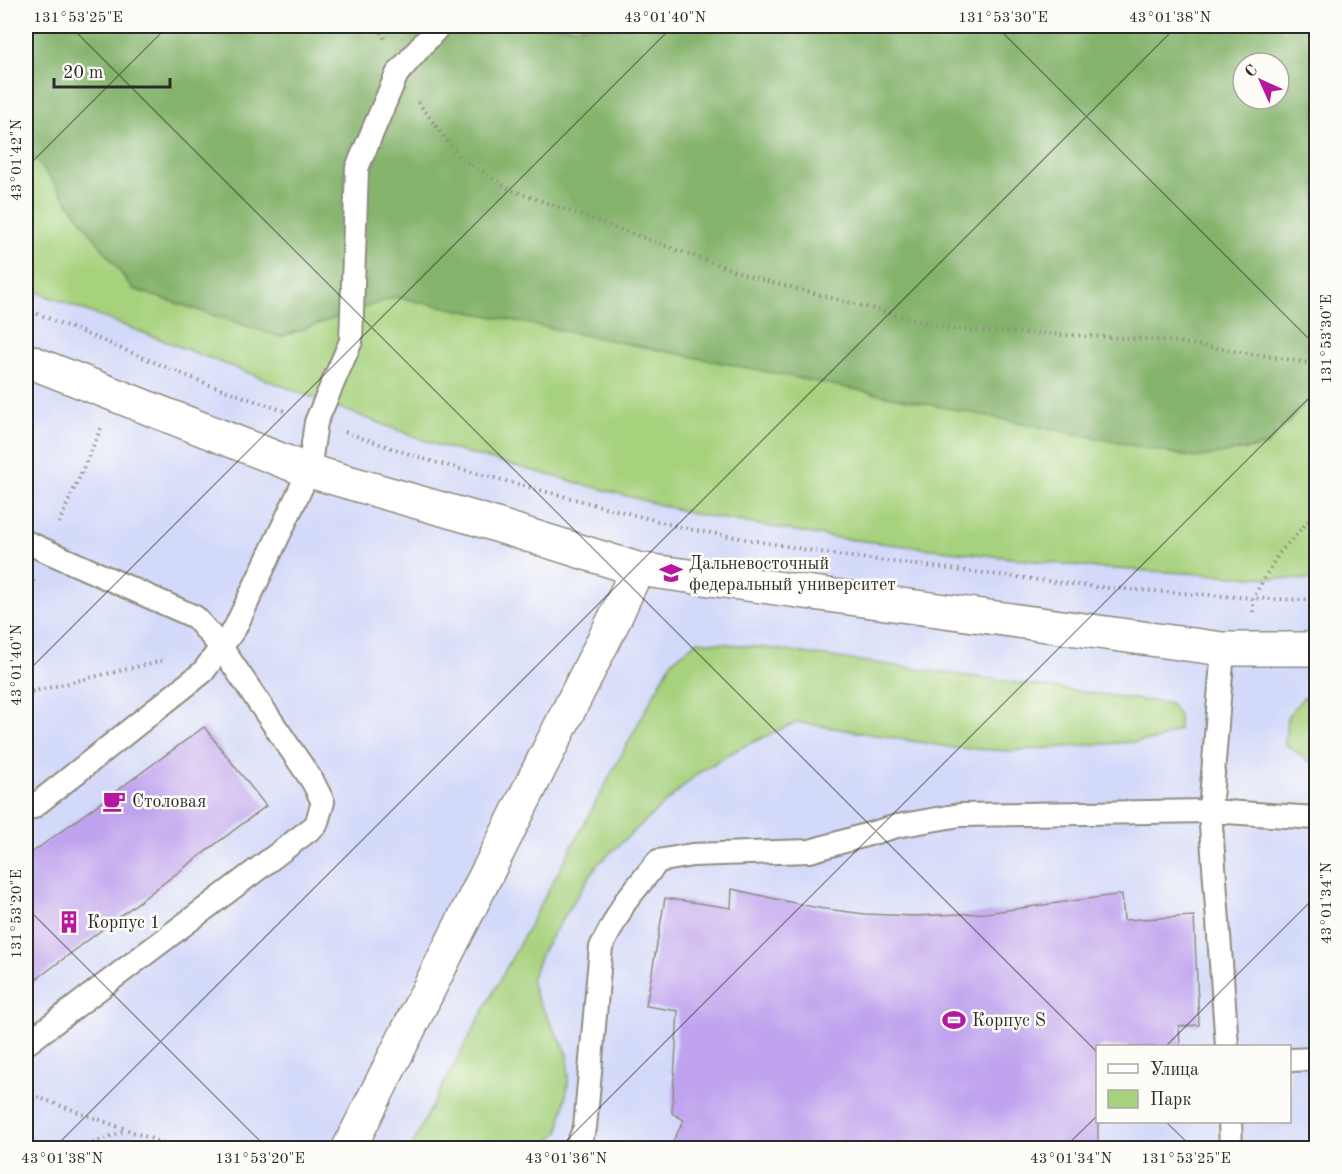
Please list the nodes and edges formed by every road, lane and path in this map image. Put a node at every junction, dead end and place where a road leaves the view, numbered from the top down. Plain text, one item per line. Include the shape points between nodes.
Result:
1 (379, 26) edge
2 (439, 26) edge
3 (397, 74) junction
4 (26, 309) edge
5 (26, 360) edge
6 (1317, 364) edge
7 (115, 396) junction
8 (316, 422) junction
9 (309, 471) junction
10 (1317, 513) edge
11 (26, 542) edge
12 (47, 552) junction
13 (637, 569) junction
14 (26, 598) edge
15 (1253, 598) junction
16 (1317, 600) edge
17 (221, 647) junction
18 (1237, 649) junction
19 (1317, 649) edge
20 (26, 693) edge
21 (26, 810) edge
22 (1210, 811) junction
23 (1317, 818) edge
24 (26, 1044) edge
25 (1227, 1045) edge
26 (1317, 1059) edge
27 (1291, 1060) edge
28 (26, 1092) edge
29 (1230, 1123) edge
30 (127, 1129) junction
31 (82, 1149) edge
32 (177, 1149) edge
33 (349, 1149) edge
34 (576, 1149) edge
35 (1231, 1149) edge

1 - 3 path
2 - 3 lane
3 - 6 path via 459,157 511,190 752,277 950,329 1165,340
3 - 8 lane via 357,168 351,341
4 - 8 path via 207,384
5 - 7 street
7 - 9 street
7 - 12 path
8 - 9 lane
8 - 15 path via 430,461 688,529 837,555 1096,587
9 - 13 street
9 - 17 lane via 235,628
10 - 15 path via 1279,553
11 - 12 lane
12 - 14 path
12 - 17 lane via 195,617
13 - 18 street
13 - 33 street
15 - 16 path
15 - 18 path
17 - 20 path
17 - 21 lane via 203,672
17 - 24 lane via 313,782 323,802 316,825
18 - 19 street
18 - 22 lane
22 - 23 lane
22 - 25 lane
22 - 34 lane via 960,815 897,826 810,851 692,855 658,861 625,903 601,947 585,1128
26 - 27 lane
28 - 30 path
29 - 35 lane
30 - 31 path
30 - 32 path

